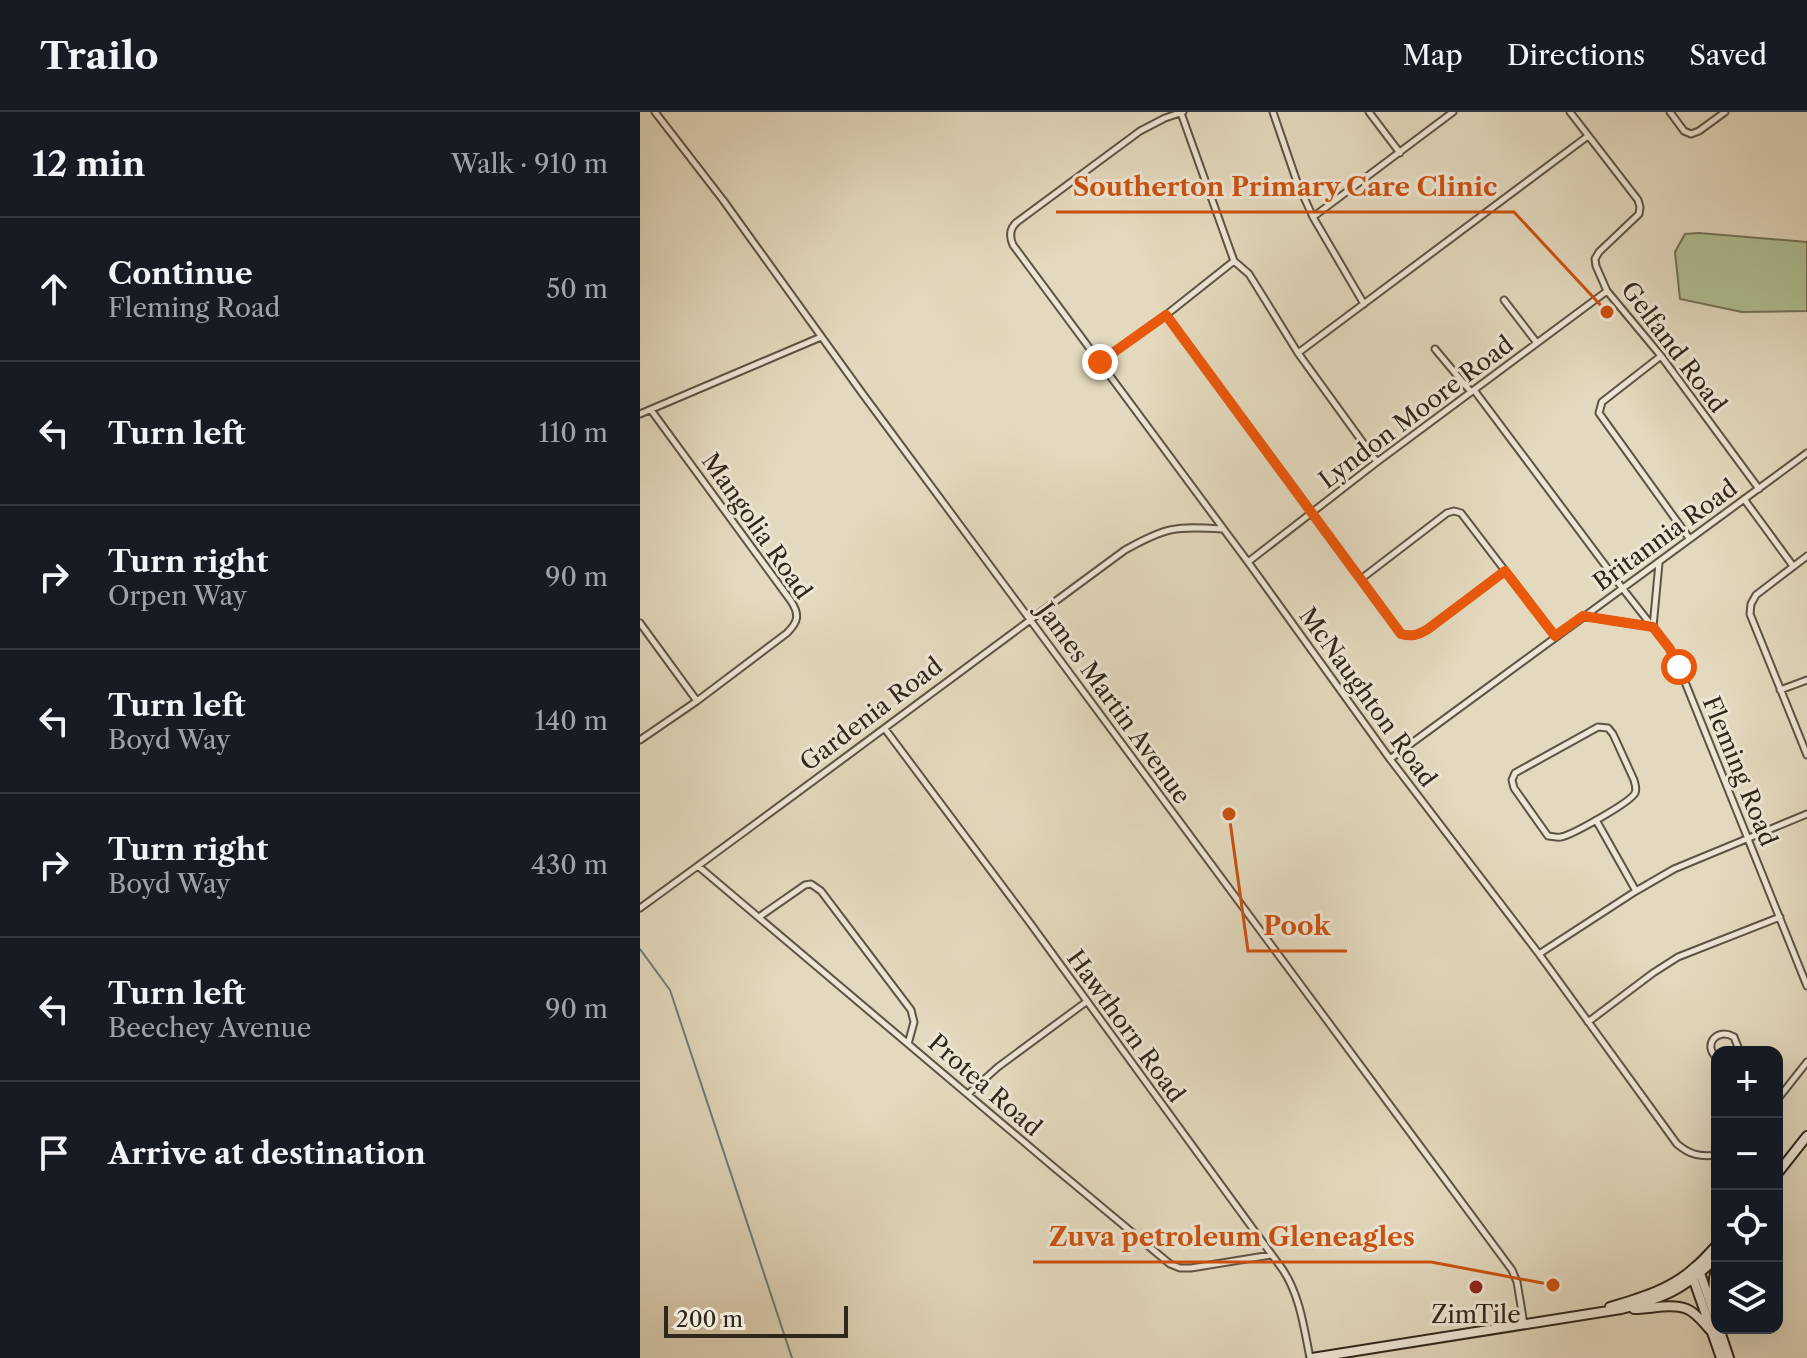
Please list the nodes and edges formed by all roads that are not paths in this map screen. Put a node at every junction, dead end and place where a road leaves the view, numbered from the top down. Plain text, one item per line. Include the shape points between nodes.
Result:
1 (655, 112) edge
2 (1182, 112) edge
3 (1273, 112) edge
4 (1369, 112) edge
5 (1453, 112) edge
6 (1570, 112) edge
7 (1670, 112) edge
8 (1725, 112) edge
9 (1588, 136) junction
10 (1400, 153) junction
11 (1313, 217) junction
12 (1234, 261) junction
13 (1607, 291) junction
14 (1504, 300) dead end
15 (1364, 304) junction
16 (1166, 315) junction
17 (821, 337) junction
18 (1537, 343) junction
19 (1435, 349) dead end
20 (1298, 353) junction
21 (1661, 356) junction
22 (1100, 362) junction
23 (1472, 391) junction
24 (651, 410) junction
25 (640, 414) edge
26 (1807, 453) edge
27 (1377, 462) junction
28 (1759, 489) junction
29 (1744, 499) junction
30 (1312, 513) junction
31 (1223, 529) junction
32 (1689, 538) junction
33 (1807, 556) edge
34 (1248, 562) junction
35 (1659, 562) junction
36 (1793, 566) junction
37 (1505, 571) junction
38 (1361, 579) junction
39 (1623, 589) junction
40 (1583, 616) junction
41 (1030, 619) junction
42 (640, 623) edge
43 (1653, 627) junction
44 (1555, 636) junction
45 (1807, 680) edge
46 (1780, 690) junction
47 (697, 701) junction
48 (885, 729) junction
49 (640, 740) edge
50 (1807, 755) edge
51 (1390, 759) junction
52 (1807, 814) edge
53 (1596, 820) junction
54 (1747, 838) junction
55 (698, 866) junction
56 (1636, 891) junction
57 (640, 908) edge
58 (759, 917) junction
59 (1780, 917) junction
60 (1539, 954) junction
61 (1807, 986) edge
62 (1086, 1002) junction
63 (1588, 1022) junction
64 (908, 1044) junction
65 (1711, 1046) edge
66 (1738, 1046) edge
67 (1807, 1062) edge
68 (1784, 1091) edge
69 (968, 1094) junction
70 (1807, 1136) edge
71 (1711, 1156) edge
72 (1783, 1166) edge
73 (1711, 1253) edge
74 (1271, 1255) junction
75 (1711, 1262) edge
76 (1696, 1273) junction
77 (1711, 1307) edge
78 (1621, 1309) junction
79 (1582, 1316) junction
80 (1711, 1318) edge
81 (1525, 1325) junction
82 (1711, 1327) edge
83 (1716, 1334) edge
84 (1717, 1334) edge
85 (1311, 1358) edge
86 (1721, 1358) edge
87 (1729, 1358) edge

1 - 17 street, James Martin Avenue
2 - 12 street
2 - 22 street, McNaughton Road via 1140,131 1013,226 1013,245
3 - 11 street
4 - 10 street
5 - 10 street
6 - 9 street, Gelfand Road
7 - 8 street via 1691,134
9 - 13 street, Gelfand Road via 1640,207 1595,259
9 - 15 street
10 - 11 street
11 - 15 street
12 - 16 street
12 - 20 street via 1249,274
13 - 18 street, Lyndon Moore Road
13 - 21 street, Gelfand Road
14 - 18 street
15 - 20 street
16 - 22 street
16 - 30 street
17 - 24 street
17 - 41 street, James Martin Avenue
18 - 23 street, Lyndon Moore Road
19 - 23 street, Fleming Road
20 - 27 street
21 - 28 street, Gelfand Road
21 - 32 street via 1602,402 1599,413
22 - 31 street, McNaughton Road
23 - 27 street, Lyndon Moore Road
23 - 39 street, Fleming Road
24 - 25 street
24 - 47 street, Mangolia Road via 798,617 787,633
26 - 28 street, Britannia Road
27 - 30 street, Lyndon Moore Road
28 - 29 street, Britannia Road
29 - 32 street, Britannia Road
29 - 36 street
30 - 34 street, Lyndon Moore Road
30 - 38 street
31 - 34 street, McNaughton Road
31 - 41 street, Gardenia Road via 1191,527 1154,534
32 - 35 street, Britannia Road
33 - 36 street
34 - 51 street, McNaughton Road
35 - 39 street, Britannia Road
35 - 43 street
36 - 46 street via 1751,604 1750,614
37 - 38 street via 1428,629 1409,636 1401,634
37 - 38 street via 1461,513 1454,511
37 - 44 street
39 - 40 street, Britannia Road
39 - 43 street, Fleming Road
40 - 43 street
40 - 44 street, Britannia Road
41 - 48 street, Gardenia Road
41 - 81 street, James Martin Avenue via 1512,1270
42 - 47 street
43 - 54 street, Fleming Road via 1679,667
44 - 51 street, Britannia Road
45 - 46 street
46 - 50 street
47 - 49 street, Mangolia Road
48 - 55 street, Gardenia Road
48 - 62 street, Hawthorn Road
51 - 60 street, McNaughton Road
52 - 54 street
53 - 53 street via 1563,837 1548,836 1514,788 1515,773 1587,731 1608,728 1636,788 1629,800
53 - 56 street
54 - 56 street
54 - 59 street, Fleming Road
55 - 57 street, Gardenia Road
55 - 58 street, Protea Road
56 - 60 street
58 - 64 street, Protea Road
58 - 64 street via 799,887 816,886 911,1010 914,1022
59 - 61 street, Fleming Road
59 - 63 street via 1678,957
60 - 63 street, McNaughton Road
62 - 69 street
62 - 74 street, Hawthorn Road
63 - 71 street, McNaughton Road via 1677,1144 1691,1154
64 - 69 street, Protea Road
65 - 66 street via 1724,1033 1734,1037
67 - 68 street
69 - 74 street, Protea Road via 1170,1264 1191,1268
70 - 72 street
73 - 76 street
74 - 85 street, Hawthorn Road via 1292,1287
75 - 76 street
76 - 77 street
76 - 78 street via 1656,1300
76 - 79 street
76 - 80 street
78 - 79 street
78 - 82 street via 1685,1308
79 - 81 street
81 - 85 street
83 - 86 street
84 - 87 street

